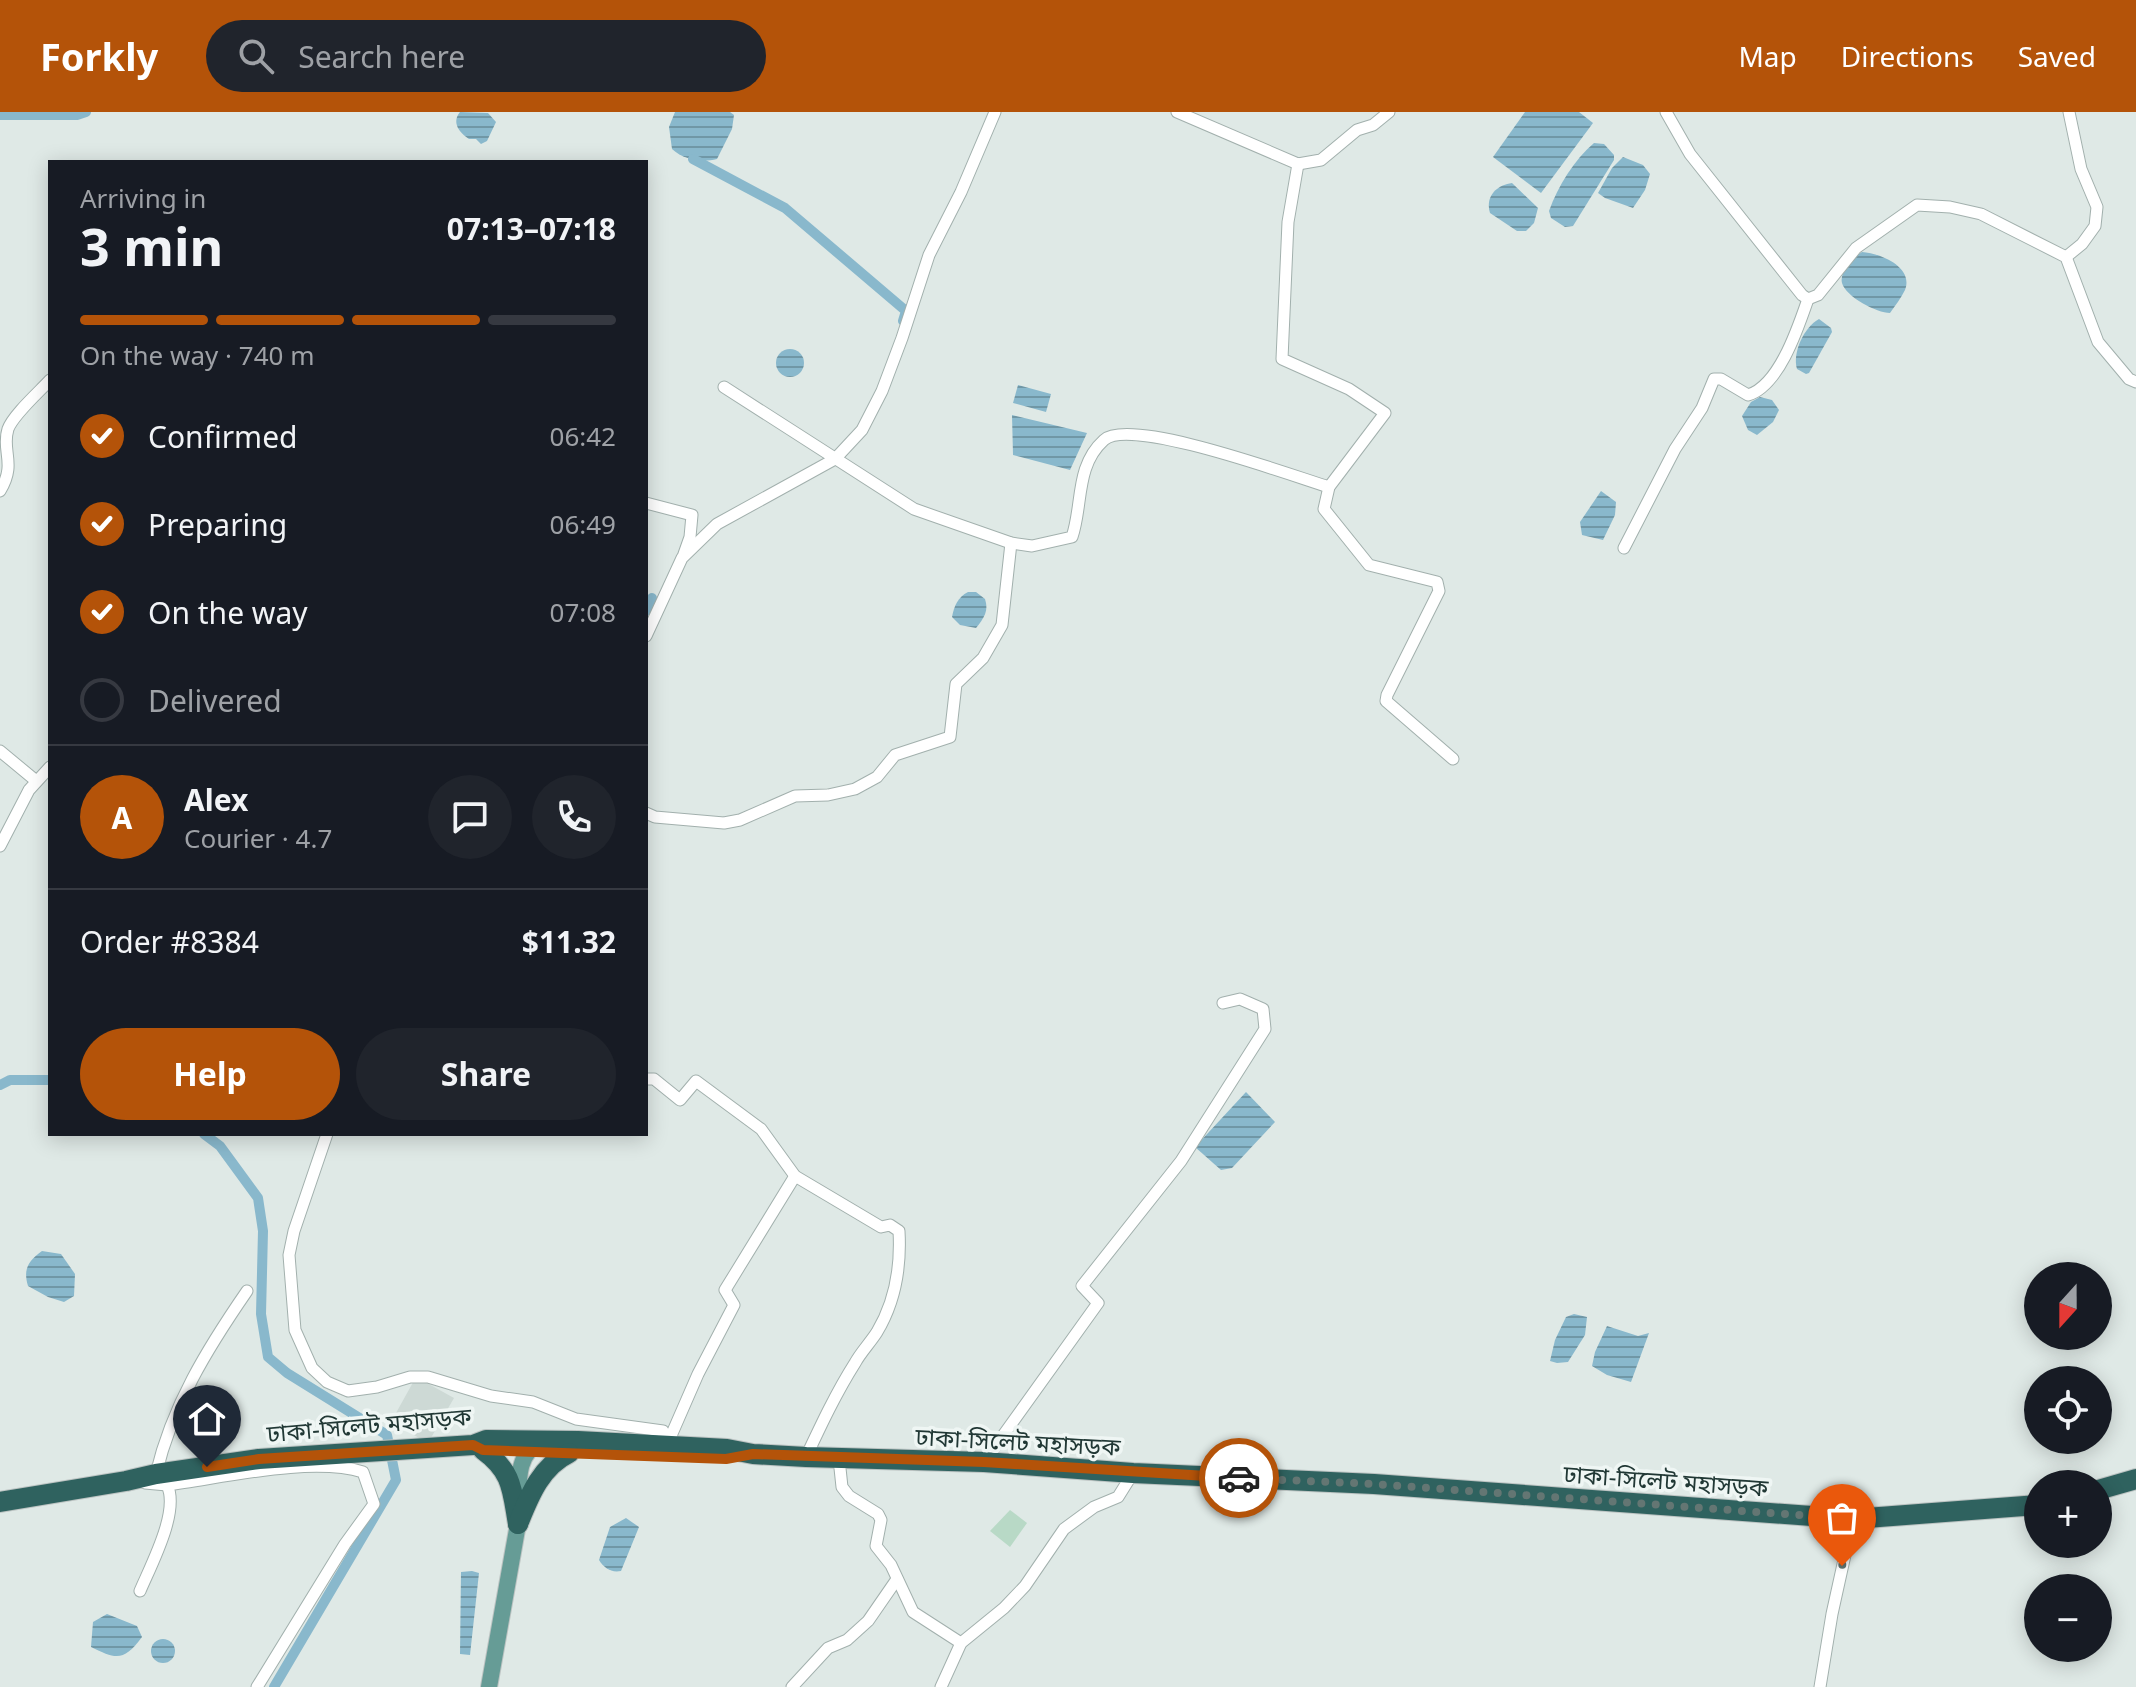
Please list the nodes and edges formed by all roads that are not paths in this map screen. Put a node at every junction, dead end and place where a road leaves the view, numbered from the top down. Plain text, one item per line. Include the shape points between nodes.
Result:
1 (995, 112) edge
2 (1177, 112) edge
3 (1389, 112) edge
4 (1655, 112) edge
5 (2069, 112) edge
6 (1669, 116) edge
7 (1298, 164) junction
8 (2066, 257) junction
9 (1808, 299) junction
10 (48, 382) edge
11 (2136, 382) edge
12 (724, 387) dead end
13 (835, 459) junction
14 (1329, 487) junction
15 (0, 491) edge
16 (648, 504) edge
17 (1011, 543) junction
18 (1624, 548) dead end
19 (682, 558) junction
20 (648, 632) edge
21 (0, 751) edge
22 (1453, 759) dead end
23 (48, 769) edge
24 (35, 780) junction
25 (648, 814) edge
26 (0, 846) edge
27 (1223, 1003) dead end
28 (648, 1079) edge
29 (326, 1136) edge
30 (795, 1176) junction
31 (247, 1291) dead end
32 (529, 1444) junction
33 (667, 1446) junction
34 (469, 1447) junction
35 (569, 1453) junction
36 (753, 1454) junction
37 (806, 1457) junction
38 (839, 1459) junction
39 (984, 1462) junction
40 (1133, 1473) junction
41 (161, 1479) junction
42 (2136, 1479) edge
43 (2112, 1486) edge
44 (0, 1502) edge
45 (2024, 1506) edge
46 (519, 1516) junction
47 (1853, 1519) junction
48 (897, 1579) junction
49 (140, 1591) dead end
50 (961, 1643) junction
51 (257, 1687) edge
52 (489, 1687) edge
53 (792, 1687) edge
54 (941, 1687) edge
55 (1820, 1687) edge

1 - 13 street via 929,255 882,391 862,430
2 - 7 street
3 - 7 street via 1321,160
4 - 6 street
5 - 8 street via 2081,169 2097,207 2095,226
6 - 9 street via 1690,154
7 - 14 street via 1288,222 1282,359 1349,389 1385,413
8 - 9 street via 1981,214 1917,205 1856,248 1818,295
8 - 11 street via 2098,342
9 - 18 street via 1795,336 1759,392 1748,395 1714,379
10 - 15 street via 7,431 10,467
12 - 13 street
13 - 17 street via 914,509
13 - 19 street via 717,524
14 - 17 street via 1229,453 1114,434 1089,460 1072,537 1032,546
14 - 22 street via 1324,509 1369,565 1437,582 1439,591 1386,701
16 - 19 street via 692,515
17 - 25 street via 1002,625 983,658 956,684 950,737 895,755 877,777 855,789 795,796 740,820 724,823
19 - 20 street
21 - 24 street
23 - 24 street
24 - 26 street
27 - 39 street via 1240,999 1263,1009 1265,1029 1181,1161 1082,1286 1098,1303
28 - 30 street via 680,1100 696,1081 761,1129
29 - 33 street via 289,1255 295,1330 312,1368 327,1382 348,1391 428,1377 533,1402 576,1419 663,1431
30 - 33 street via 725,1290 734,1305
30 - 37 street via 881,1227 899,1231 900,1252 884,1320 856,1359
31 - 41 street via 186,1389 164,1440
32 - 33 highway, ঢাকা-সিলেট মহাসড়ক
32 - 34 highway, ঢাকা-সিলেট মহাসড়ক
32 - 35 highway
32 - 46 main road via 517,1496
33 - 36 highway, ঢাকা-সিলেট মহাসড়ক
34 - 41 highway, ঢাকা-সিলেট মহাসড়ক via 259,1459
34 - 46 highway via 501,1463
35 - 36 highway via 726,1459
35 - 46 highway via 544,1473
36 - 37 highway, ঢাকা-সিলেট মহাসড়ক
37 - 38 highway, ঢাকা-সিলেট মহাসড়ক
38 - 39 highway, ঢাকা-সিলেট মহাসড়ক
38 - 48 street via 842,1487 881,1520 876,1546
39 - 40 highway, ঢাকা-সিলেট মহাসড়ক
40 - 47 highway, ঢাকা-সিলেট মহাসড়ক via 1374,1484
40 - 50 street via 1118,1497 1064,1529 1025,1586
41 - 44 highway, ঢাকা-সিলেট মহাসড়ক
41 - 49 street via 171,1493 170,1515
41 - 51 street via 344,1466 363,1472 374,1504
42 - 43 highway
45 - 47 highway, ঢাকা-সিলেট মহাসড়ক
46 - 52 main road
47 - 55 street
48 - 50 street via 913,1612
48 - 53 street via 868,1621 828,1648
50 - 54 street

